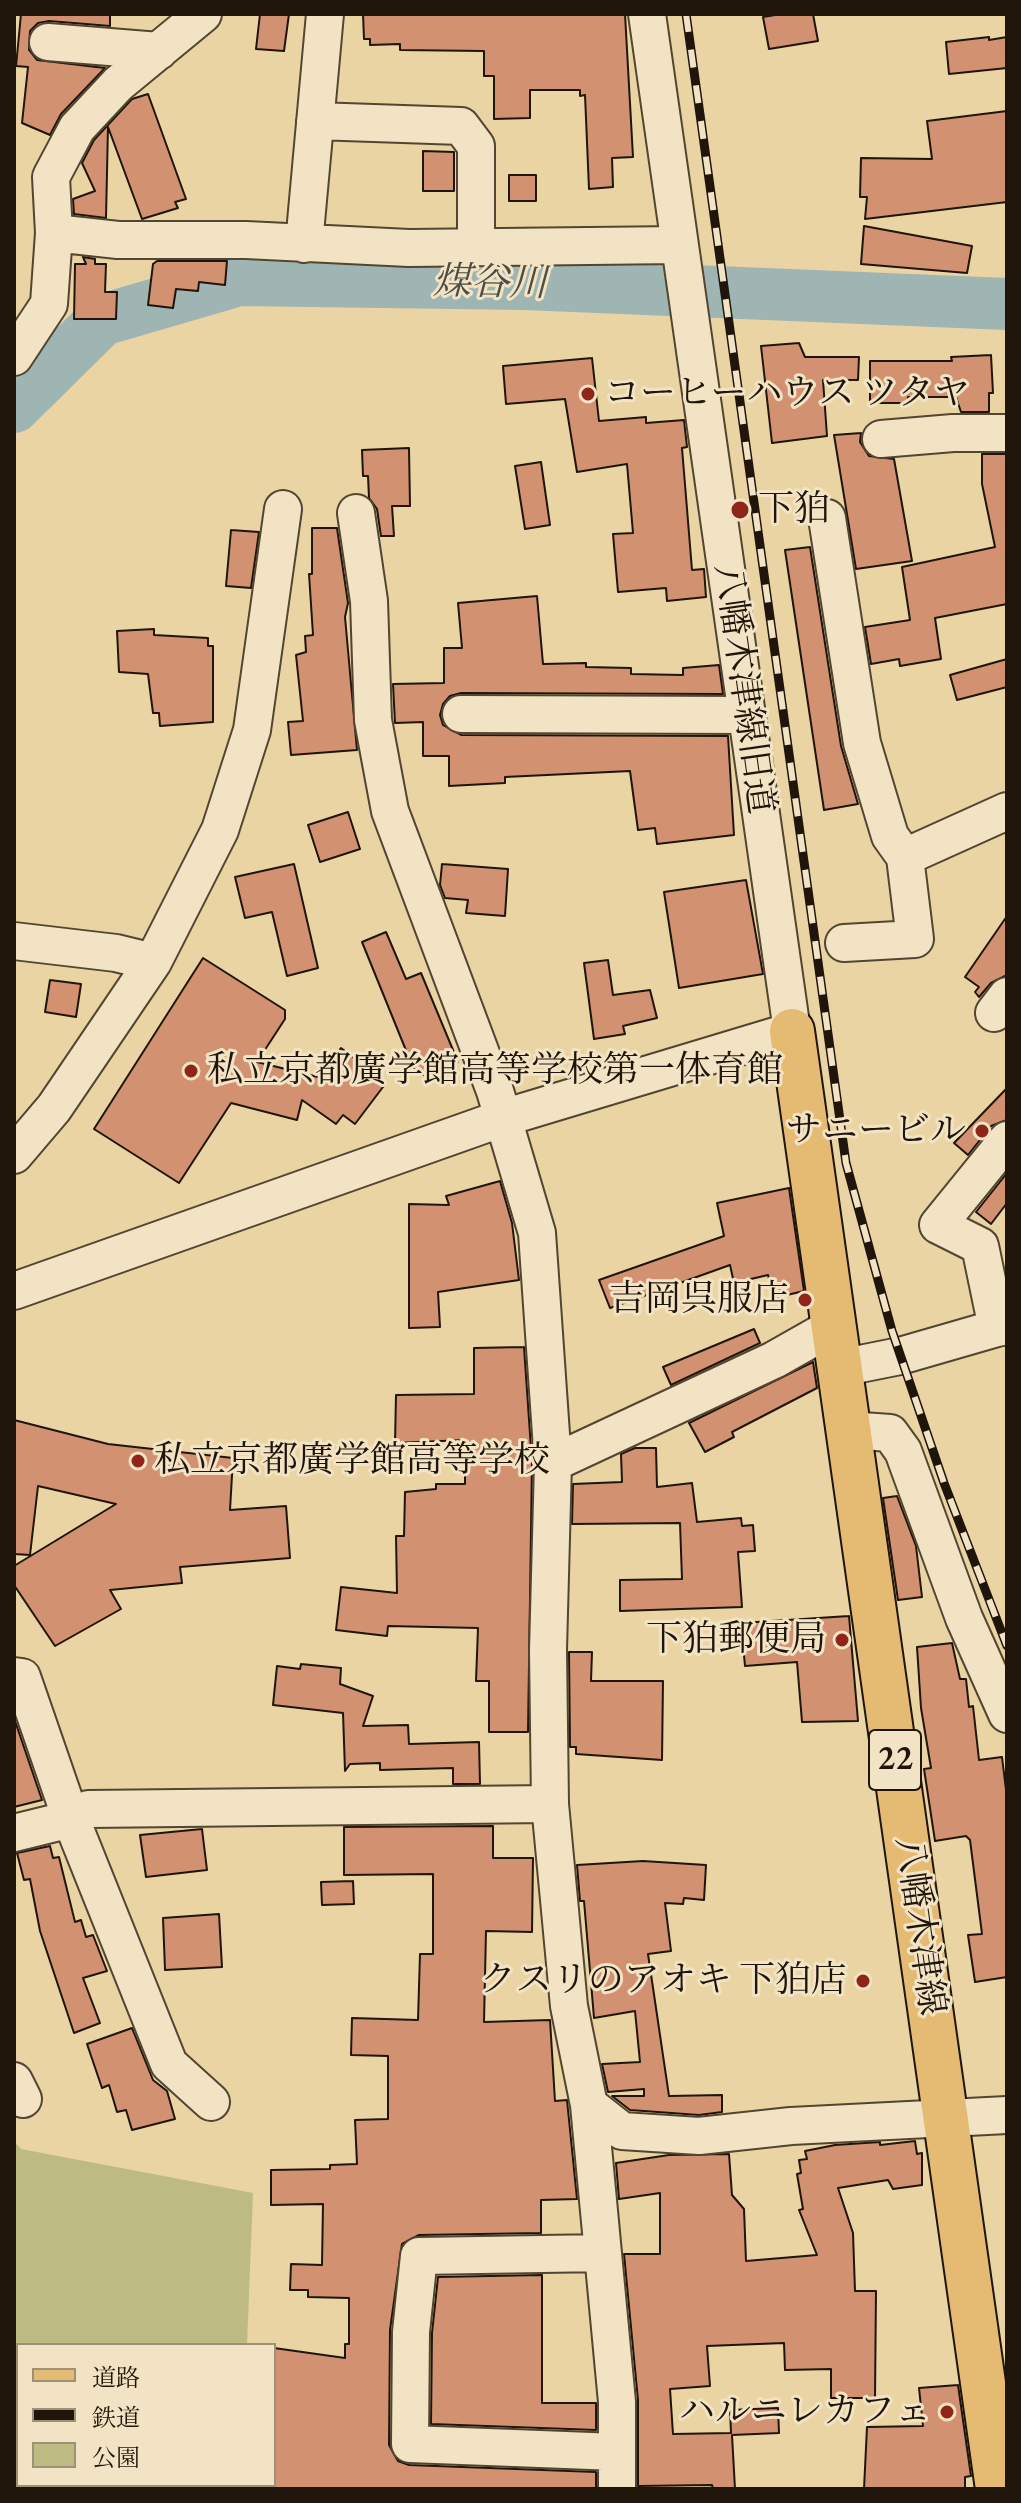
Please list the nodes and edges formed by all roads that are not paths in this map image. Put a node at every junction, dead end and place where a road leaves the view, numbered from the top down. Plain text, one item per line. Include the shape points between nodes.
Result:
1 (203, 14) edge
2 (325, 14) edge
3 (647, 14) edge
4 (48, 42) dead end
5 (159, 51) junction
6 (315, 121) junction
7 (54, 233) junction
8 (304, 244) junction
9 (476, 247) junction
10 (680, 253) junction
11 (14, 357) edge
12 (1007, 433) edge
13 (881, 439) dead end
14 (283, 509) dead end
15 (356, 513) dead end
16 (827, 518) dead end
17 (461, 714) dead end
18 (747, 715) junction
19 (1007, 811) edge
20 (905, 857) junction
21 (14, 941) edge
22 (844, 943) dead end
23 (153, 962) junction
24 (792, 1031) junction
25 (503, 1118) junction
26 (1007, 1140) edge
27 (14, 1155) edge
28 (14, 1291) edge
29 (834, 1326) junction
30 (1002, 1327) edge
31 (840, 1368) junction
32 (848, 1430) junction
33 (553, 1463) junction
34 (14, 1676) edge
35 (1007, 1714) edge
36 (550, 1804) junction
37 (71, 1819) junction
38 (14, 1833) edge
39 (211, 2102) dead end
40 (589, 2105) junction
41 (1007, 2115) edge
42 (946, 2118) junction
43 (603, 2253) junction
44 (617, 2452) junction
45 (617, 2489) edge
46 (998, 2489) edge

1 - 5 street
2 - 6 street
3 - 10 street, 八幡木津線旧道
4 - 5 street
5 - 7 street via 118,84 77,128 51,177
6 - 8 street
6 - 9 street via 461,126 476,146
7 - 8 street via 118,240
7 - 11 street via 49,304
8 - 9 street
9 - 10 street
10 - 18 street, 八幡木津線旧道
12 - 13 street
14 - 23 street via 252,730 220,830
15 - 25 street via 369,601 373,720 390,811
16 - 20 street via 862,743 890,836
17 - 18 street
18 - 24 street, 八幡木津線旧道
19 - 20 street
20 - 22 street via 915,939
21 - 23 street
23 - 27 street via 54,1108
24 - 25 street
24 - 29 main road, 八幡木津線 / 22
25 - 28 street
25 - 33 street via 537,1233
26 - 30 street via 938,1225 980,1246
29 - 31 main road, 八幡木津線 / 22
29 - 33 street via 774,1360
30 - 31 street
31 - 32 main road, 八幡木津線 / 22
32 - 35 street via 890,1433 903,1451 964,1618
32 - 42 main road, 八幡木津線 / 22
33 - 36 street
34 - 37 street via 22,1677
36 - 37 street via 88,1809
36 - 40 street via 569,2006
37 - 38 street
37 - 39 street via 169,2064
40 - 42 street via 622,2131 699,2136
40 - 43 street
41 - 42 street
42 - 46 main road, 八幡木津線 / 22
43 - 44 street
43 - 44 street via 419,2256 411,2332 410,2444
44 - 45 street

